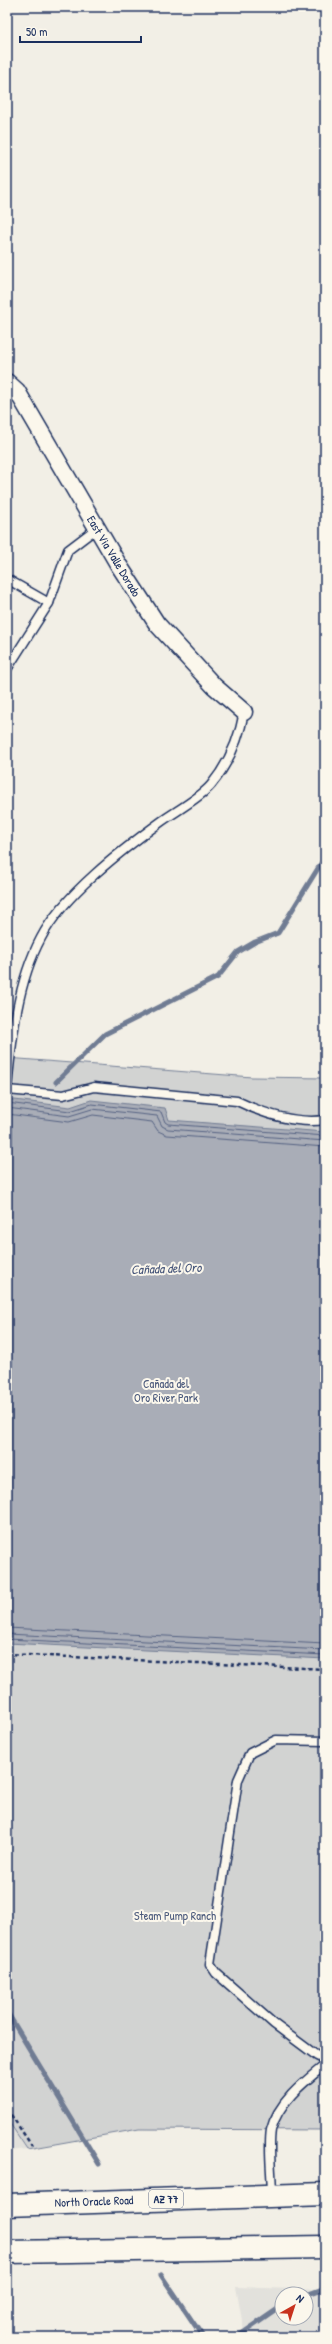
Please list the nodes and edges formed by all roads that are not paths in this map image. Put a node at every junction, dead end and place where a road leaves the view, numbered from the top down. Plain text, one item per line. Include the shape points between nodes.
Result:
1 (7, 382) edge
2 (97, 528) junction
3 (7, 579) edge
4 (49, 603) junction
5 (7, 669) edge
6 (244, 712) joint
7 (7, 1089) edge
8 (325, 1120) edge
9 (325, 1741) edge
10 (325, 2060) edge
11 (325, 2065) edge
12 (325, 2194) edge
13 (272, 2196) junction
14 (7, 2205) edge
15 (325, 2247) edge
16 (7, 2252) edge

1 - 2 street, East Via Valle Dorado via 16,391
2 - 4 lane via 68,550
2 - 6 street, East Via Valle Dorado via 157,624 204,676
3 - 4 lane
4 - 5 lane
6 - 7 lane via 240,735 228,762 209,786 139,838 72,896 41,937 25,973
7 - 8 lane via 63,1095 82,1089 102,1088 237,1101 257,1111 276,1116
9 - 10 lane via 276,1740 250,1753 238,1780 210,1964 216,1973 274,2024
11 - 13 lane via 284,2103 275,2117 271,2132
12 - 13 highway, North Oracle Road / AZ 77
13 - 14 highway, North Oracle Road / AZ 77
15 - 16 highway

